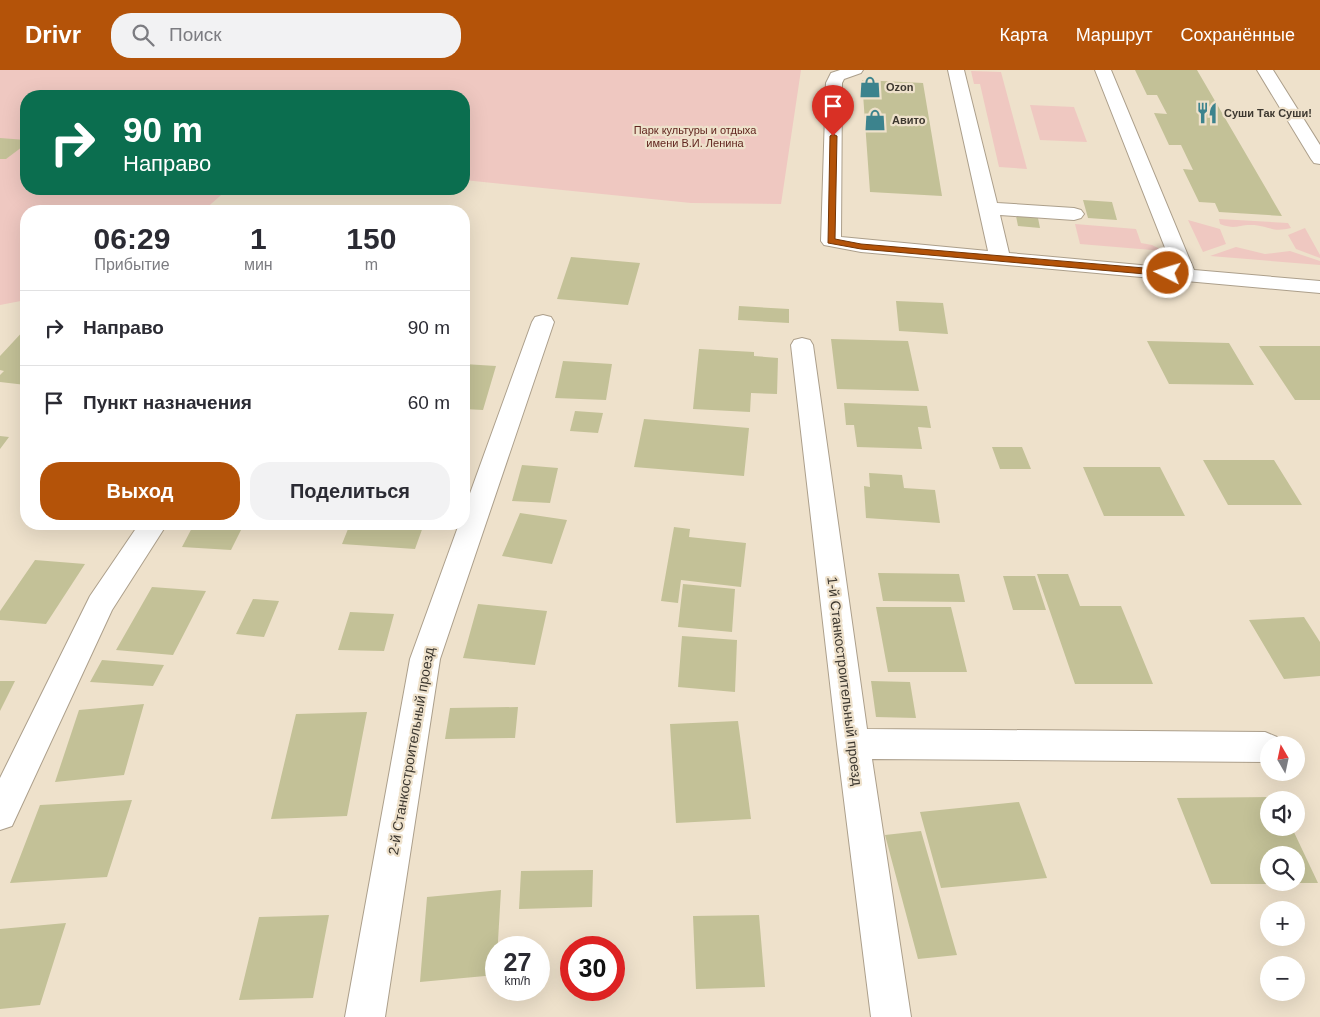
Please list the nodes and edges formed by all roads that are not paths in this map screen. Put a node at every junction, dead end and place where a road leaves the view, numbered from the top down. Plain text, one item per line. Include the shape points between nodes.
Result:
1 (855, 70) edge
2 (956, 70) edge
3 (1103, 70) edge
4 (1265, 70) edge
5 (1320, 159) edge
6 (988, 208) junction
7 (1074, 214) dead end
8 (1000, 259) junction
9 (1186, 275) junction
10 (1320, 287) edge
11 (543, 322) dead end
12 (802, 345) dead end
13 (149, 530) edge
14 (853, 744) junction
15 (1260, 748) edge
16 (0, 814) edge
17 (365, 1017) edge
18 (891, 1017) edge

1 - 8 street via 838,76 834,83 831,241
2 - 6 street
3 - 9 street
4 - 5 street
6 - 7 street
6 - 8 street
8 - 9 street
9 - 10 street
11 - 17 street, 2-й Станкостроительный проезд via 425,659
12 - 14 street, 1-й Станкостроительный проезд
13 - 16 street via 100,604
14 - 15 street
14 - 18 street, 1-й Станкостроительный проезд

